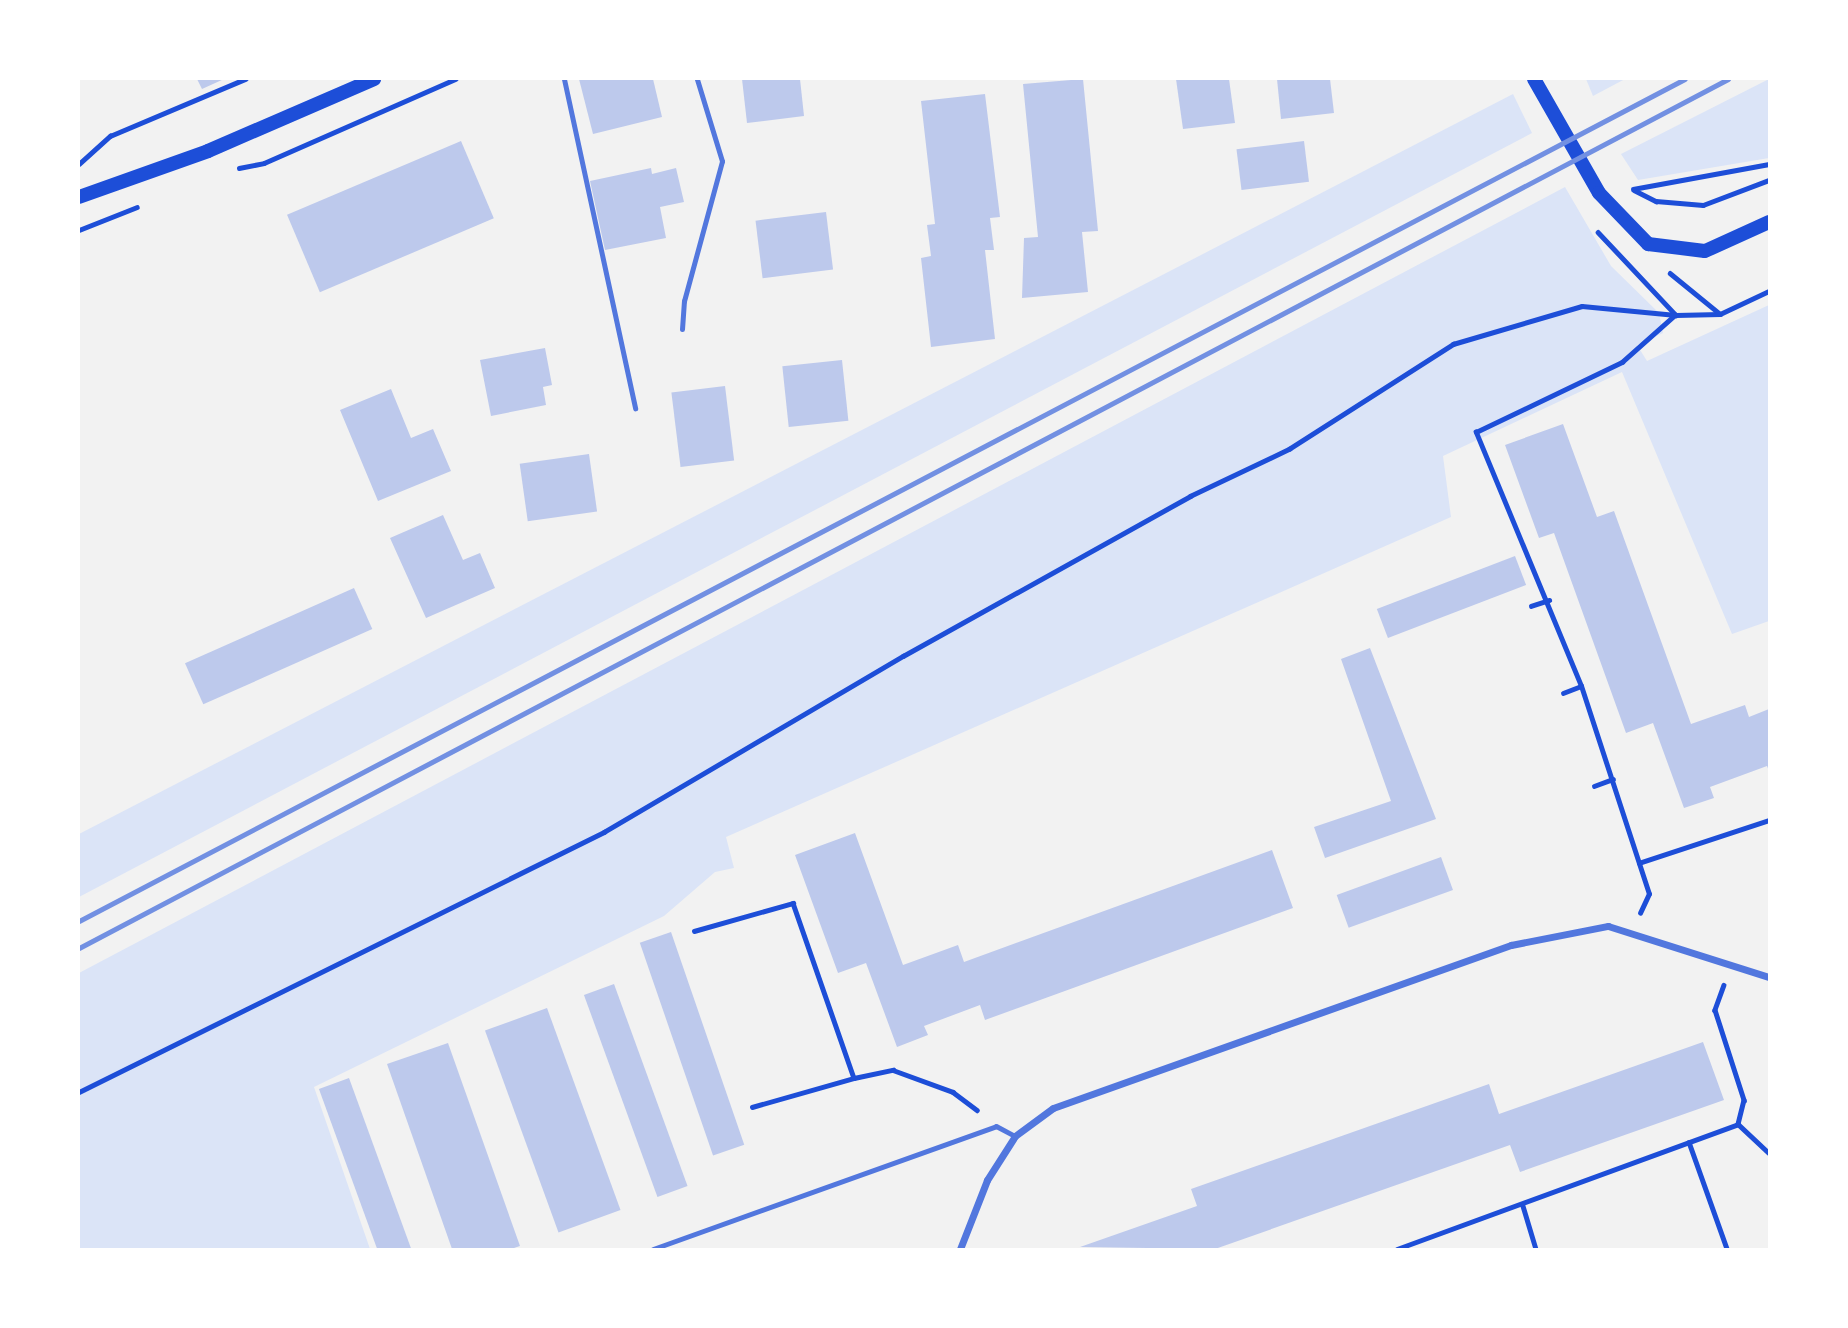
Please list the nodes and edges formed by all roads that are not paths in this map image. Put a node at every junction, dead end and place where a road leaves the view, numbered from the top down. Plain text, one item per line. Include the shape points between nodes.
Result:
1 (374, 79) edge
2 (564, 79) edge
3 (697, 79) edge
4 (1534, 79) edge
5 (79, 197) edge
6 (1769, 222) edge
7 (682, 329) dead end
8 (635, 408) dead end
9 (1769, 977) edge
10 (1014, 1136) junction
11 (653, 1249) edge
12 (960, 1249) edge

1 - 5 main road via 208,151
2 - 8 lane
3 - 7 lane via 722,161 684,301
4 - 6 main road via 1599,193 1648,244 1705,251
9 - 10 street via 1631,933 1582,928 1511,945 1053,1108
10 - 11 lane via 996,1126
10 - 12 street via 987,1180

